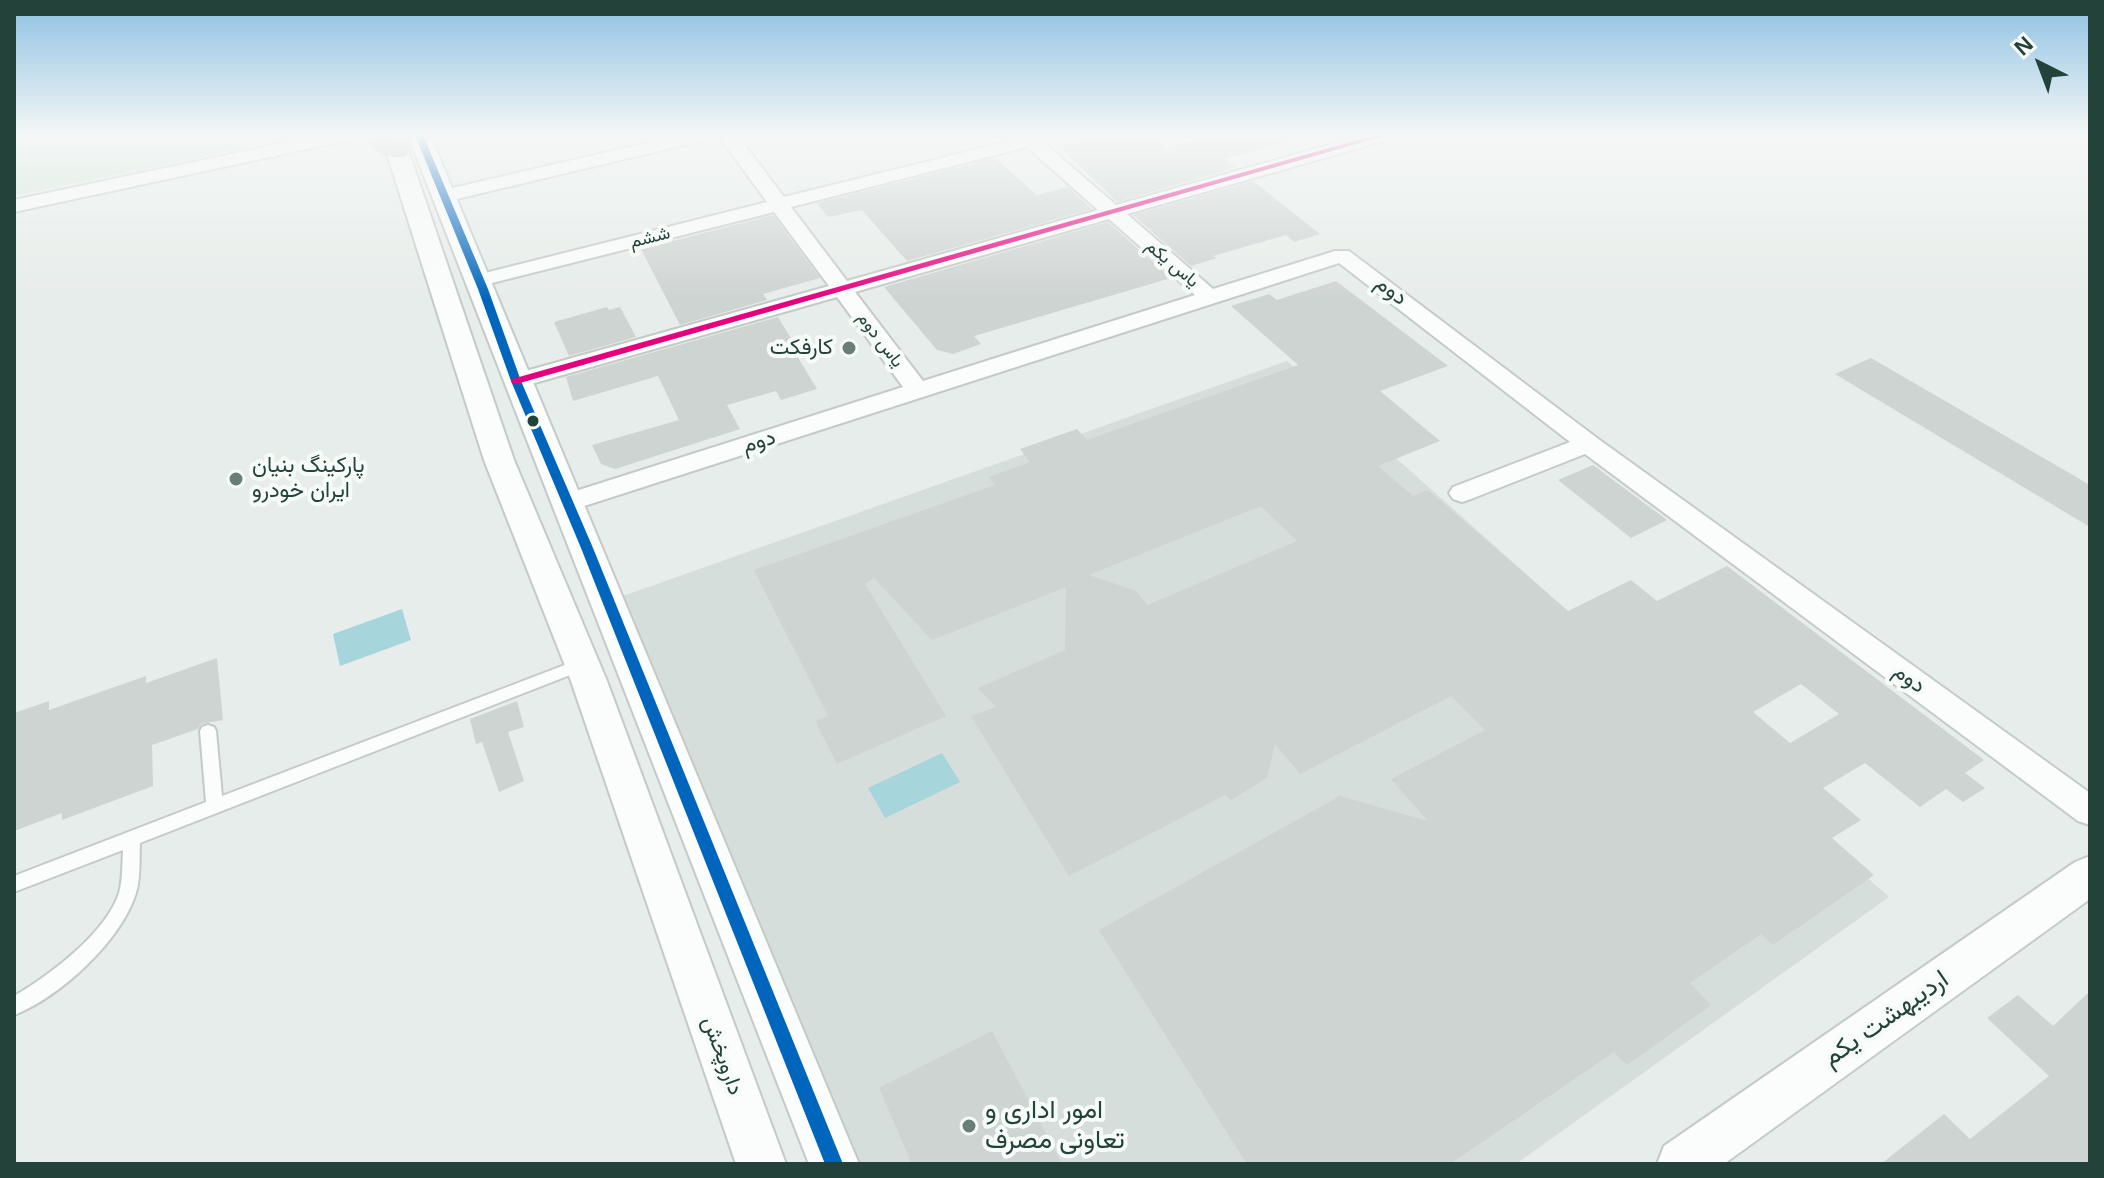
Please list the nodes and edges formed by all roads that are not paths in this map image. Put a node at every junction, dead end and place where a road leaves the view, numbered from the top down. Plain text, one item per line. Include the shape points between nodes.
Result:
1 (90, 190) edge
2 (420, 190) edge
3 (440, 190) edge
4 (470, 190) edge
5 (767, 190) edge
6 (837, 190) edge
7 (1085, 190) edge
8 (1193, 190) edge
9 (444, 196) junction
10 (14, 206) edge
11 (779, 206) junction
12 (1111, 213) junction
13 (480, 280) junction
14 (842, 289) junction
15 (1211, 298) junction
16 (516, 381) junction
17 (919, 392) junction
18 (1588, 444) junction
19 (545, 453) junction
20 (499, 460) junction
21 (1462, 493) dead end
22 (569, 502) junction
23 (634, 663) junction
24 (586, 672) junction
25 (208, 731) dead end
26 (215, 806) junction
27 (2090, 811) edge
28 (132, 838) junction
29 (2090, 875) edge
30 (14, 884) edge
31 (14, 1006) edge
32 (761, 1164) edge
33 (834, 1164) edge
34 (1682, 1164) edge

1 - 10 street
2 - 20 street, داروپخش
3 - 9 street, داروپخش
4 - 9 street
5 - 11 street, یاس دوم
6 - 11 street, ششم
7 - 12 street, یاس یکم
8 - 12 street
9 - 13 street, داروپخش
11 - 13 street, ششم
11 - 14 street, یاس دوم
12 - 14 street
12 - 15 street, یاس یکم
13 - 16 street, داروپخش
14 - 16 street
14 - 17 street, یاس دوم
15 - 17 street, دوم
15 - 18 street, دوم via 1342,255
16 - 19 street, داروپخش
17 - 22 street, دوم
18 - 21 street
18 - 27 street, دوم
19 - 20 street via 525,467
19 - 22 street, داروپخش
20 - 24 street, داروپخش
22 - 23 street, داروپخش
23 - 24 street
23 - 33 street, داروپخش
24 - 26 lane
24 - 32 street, داروپخش
25 - 26 lane
26 - 28 lane
28 - 30 lane
28 - 31 lane via 127,894 111,922 81,957
29 - 34 street, اردیبهشت یکم

